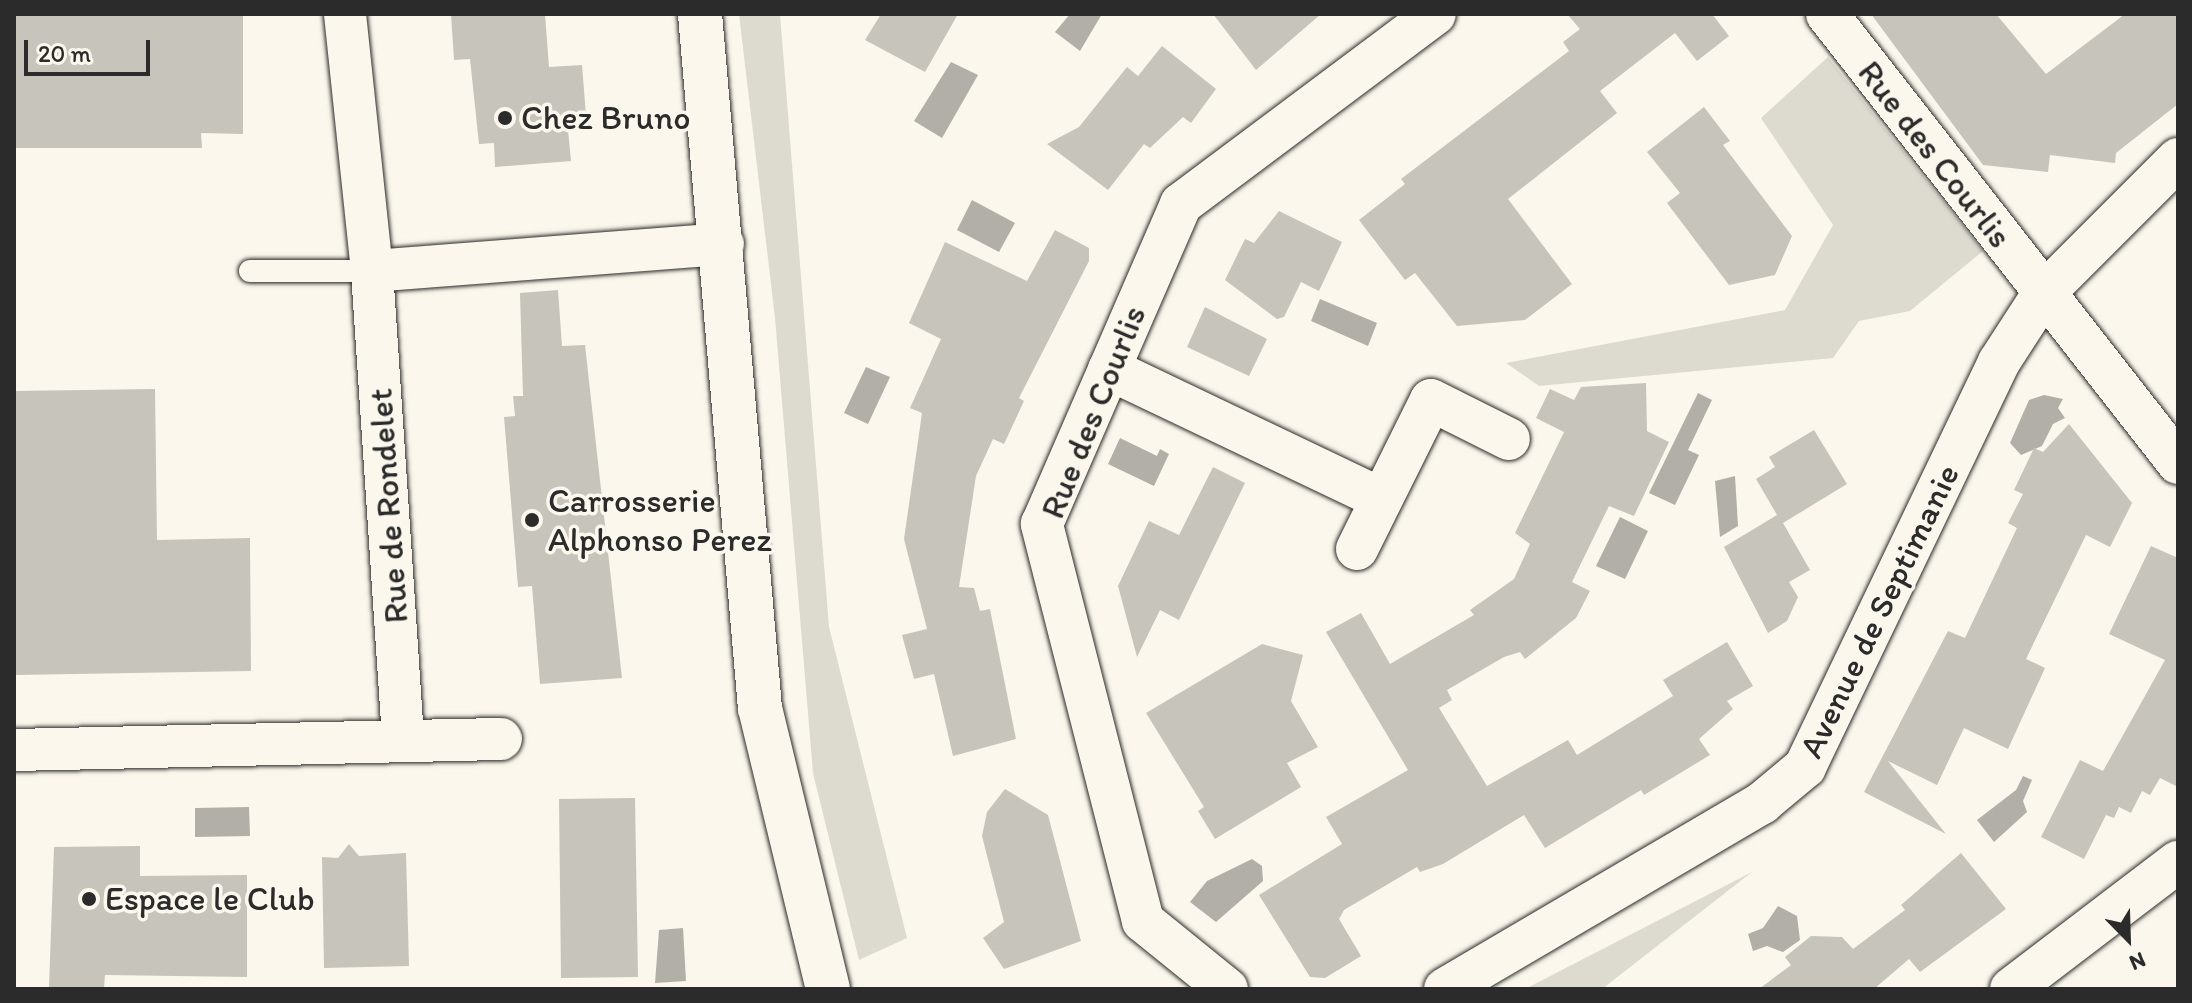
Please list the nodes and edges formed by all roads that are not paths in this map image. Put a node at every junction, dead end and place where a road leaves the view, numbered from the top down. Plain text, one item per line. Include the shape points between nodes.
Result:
1 (345, 14) edge
2 (700, 14) edge
3 (1435, 14) edge
4 (1827, 14) edge
5 (2178, 159) edge
6 (723, 244) junction
7 (250, 271) dead end
8 (372, 271) junction
9 (2043, 294) junction
10 (1109, 369) junction
11 (1509, 439) dead end
12 (2178, 463) edge
13 (1381, 499) junction
14 (1357, 549) dead end
15 (501, 739) dead end
16 (403, 741) junction
17 (14, 750) edge
18 (2178, 862) edge
19 (828, 989) edge
20 (1227, 989) edge
21 (1445, 989) edge
22 (2011, 989) edge

1 - 8 street, Rue de Rondelet
2 - 6 street
3 - 10 street, Rue des Courlis via 1181,204
4 - 9 street, Rue des Courlis
5 - 9 street, Avenue de Septimanie
6 - 8 street
6 - 19 street via 760,708
7 - 8 lane
8 - 16 street, Rue de Rondelet
9 - 12 street, Rue des Courlis
9 - 21 street, Avenue de Septimanie via 1999,362 1805,767 1762,803
10 - 13 street
10 - 20 street, Rue des Courlis via 1042,524 1143,921
11 - 13 street via 1431,400
13 - 14 street
15 - 16 street
16 - 17 street
18 - 22 street

